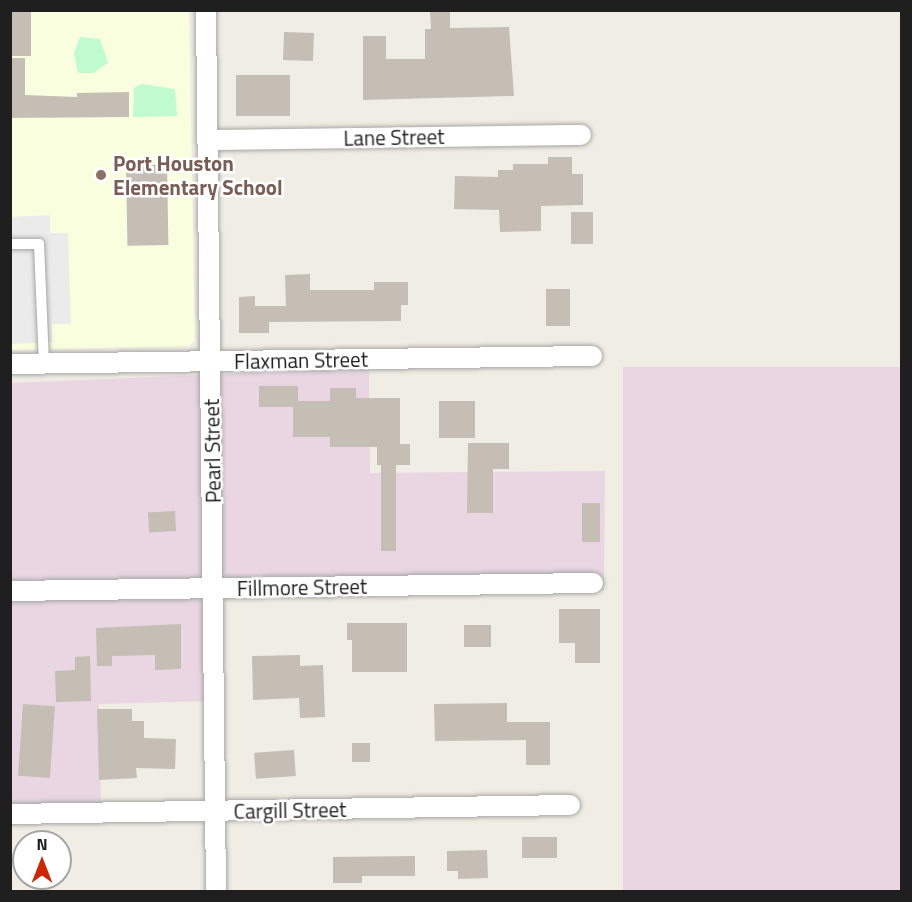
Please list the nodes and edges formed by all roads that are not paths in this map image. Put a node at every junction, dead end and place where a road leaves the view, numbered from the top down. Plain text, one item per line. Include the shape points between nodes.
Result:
1 (206, 10) edge
2 (581, 135) dead end
3 (208, 140) junction
4 (10, 244) edge
5 (592, 356) dead end
6 (211, 361) junction
7 (10, 364) edge
8 (44, 364) junction
9 (593, 584) dead end
10 (214, 588) junction
11 (10, 591) edge
12 (570, 805) dead end
13 (215, 811) junction
14 (10, 814) edge
15 (216, 891) edge

1 - 3 street, Pearl Street
2 - 3 street, Lane Street
3 - 6 street, Pearl Street
4 - 8 lane via 39,244
5 - 6 street, Flaxman Street
6 - 8 street, Flaxman Street
6 - 10 street, Pearl Street
7 - 8 street, Flaxman Street
9 - 10 street, Fillmore Street
10 - 11 street, Fillmore Street
10 - 13 street, Pearl Street
12 - 13 street, Cargill Street
13 - 14 street, Cargill Street
13 - 15 street, Pearl Street

